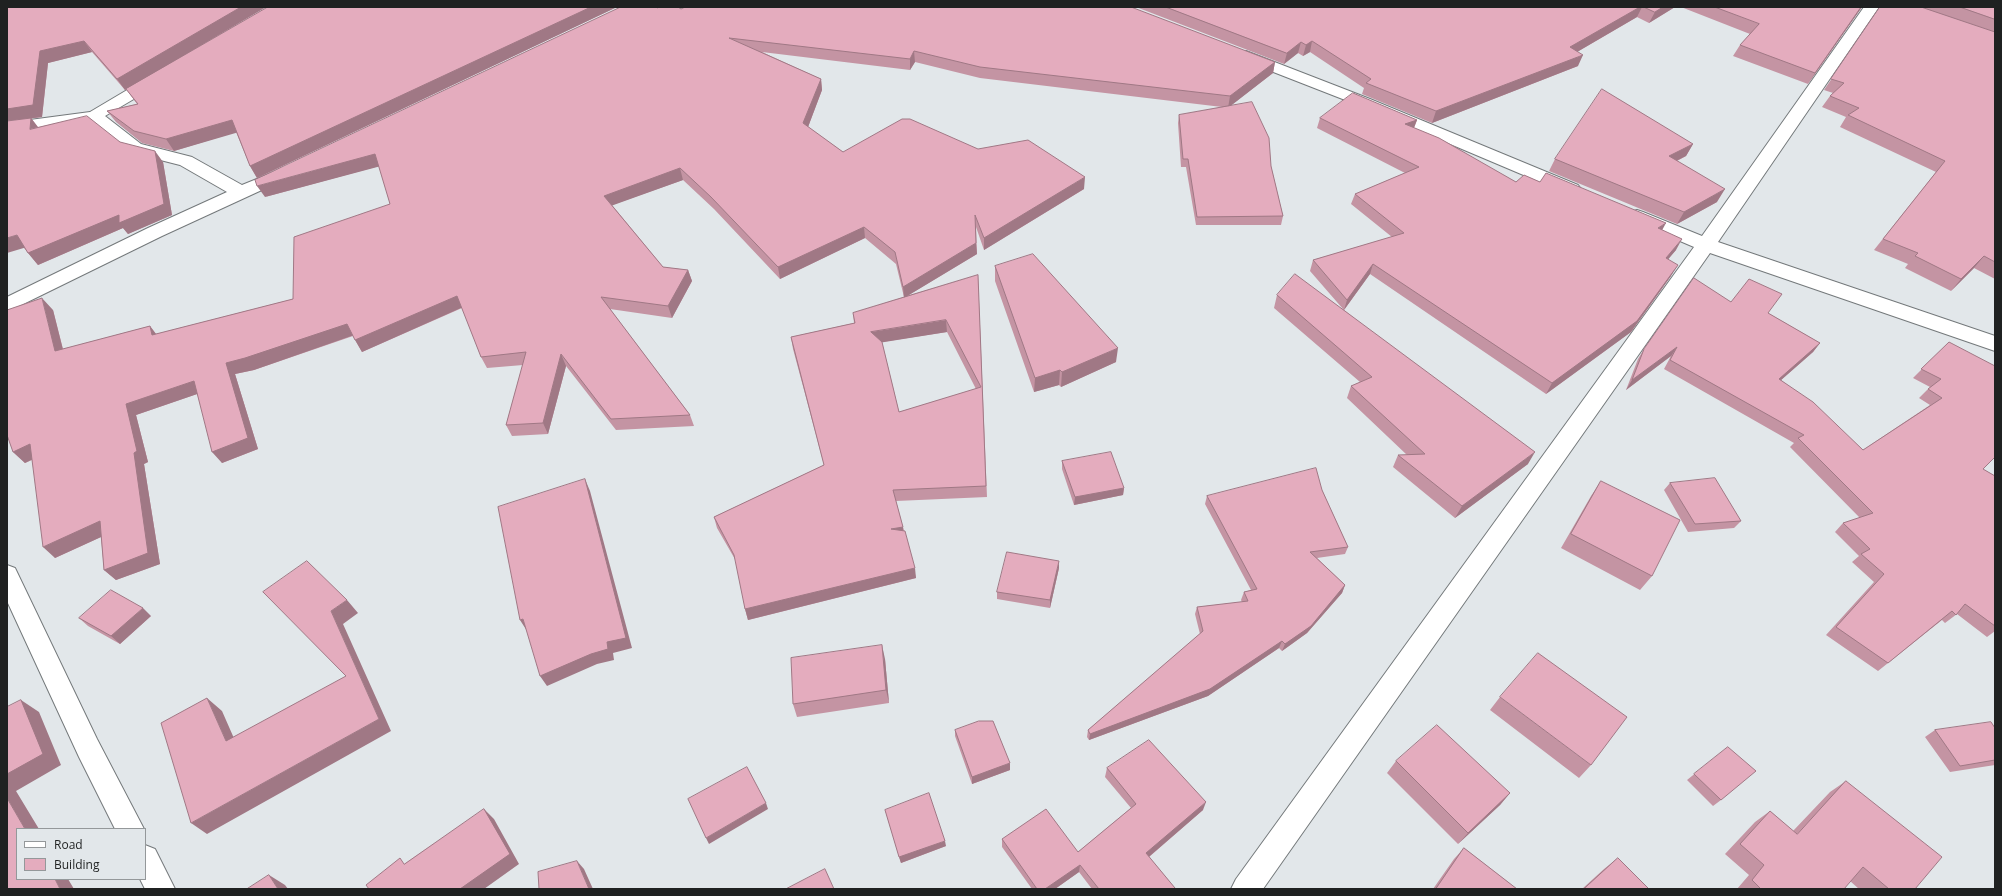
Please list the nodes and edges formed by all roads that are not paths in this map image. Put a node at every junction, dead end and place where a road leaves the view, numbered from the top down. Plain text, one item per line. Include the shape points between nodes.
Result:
1 (1872, 7) edge
2 (1228, 49) edge
3 (170, 72) edge
4 (94, 116) junction
5 (7, 128) edge
6 (299, 166) edge
7 (242, 194) junction
8 (1589, 196) edge
9 (1618, 208) edge
10 (1706, 245) junction
11 (7, 305) edge
12 (1995, 344) edge
13 (7, 576) edge
14 (129, 828) edge
15 (146, 861) edge
16 (160, 889) edge
17 (1246, 889) edge

1 - 10 street
2 - 8 street via 1364,102
3 - 4 street
4 - 5 street
4 - 7 street via 135,148 186,161
6 - 7 street
7 - 11 street via 155,232
9 - 10 street
10 - 12 street
10 - 17 street
13 - 14 street via 88,748
15 - 16 street

